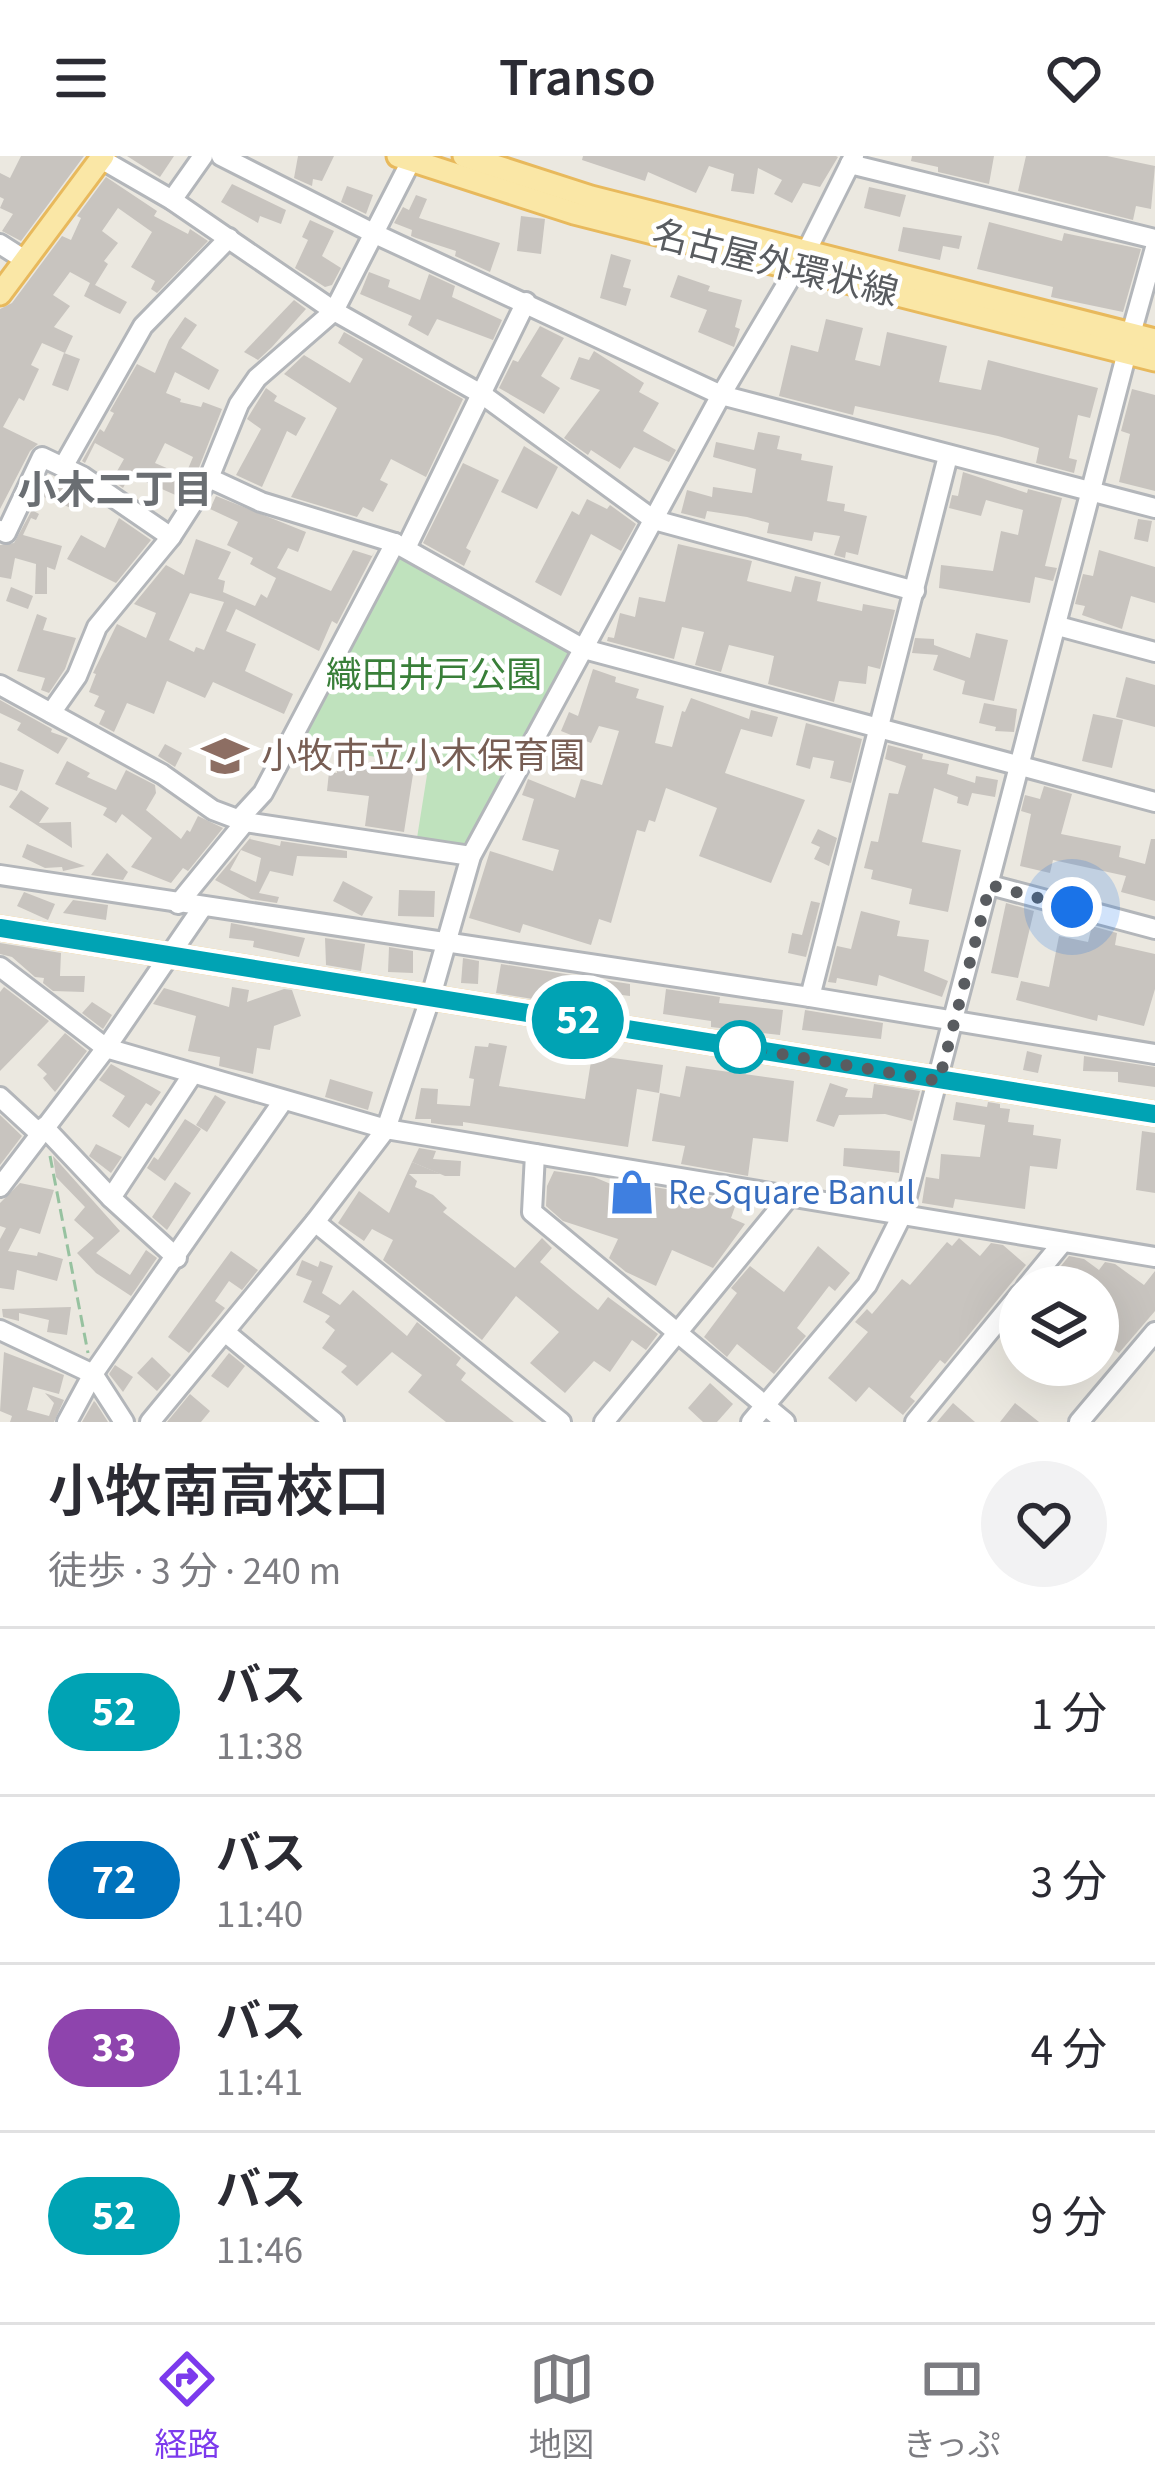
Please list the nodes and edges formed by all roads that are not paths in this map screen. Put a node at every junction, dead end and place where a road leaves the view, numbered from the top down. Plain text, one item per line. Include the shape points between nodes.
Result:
1 (203, 156) edge
2 (221, 156) edge
3 (464, 156) edge
4 (102, 158) edge
5 (405, 159) edge
6 (852, 160) edge
7 (172, 200) junction
8 (373, 233) junction
9 (229, 238) junction
10 (0, 244) edge
11 (1155, 244) edge
12 (25, 260) junction
13 (801, 260) junction
14 (0, 294) edge
15 (526, 302) junction
16 (334, 311) junction
17 (1155, 340) edge
18 (1129, 343) junction
19 (1155, 359) edge
20 (483, 395) junction
21 (722, 395) junction
22 (948, 456) junction
23 (63, 467) junction
24 (209, 478) junction
25 (1090, 491) junction
26 (1155, 508) edge
27 (654, 520) junction
28 (0, 530) edge
29 (172, 537) junction
30 (400, 545) junction
31 (915, 591) junction
32 (1058, 626) junction
33 (584, 649) junction
34 (1155, 652) edge
35 (0, 685) edge
36 (51, 713) junction
37 (880, 729) junction
38 (1019, 767) junction
39 (1155, 802) edge
40 (242, 820) junction
41 (471, 856) junction
42 (0, 875) edge
43 (990, 885) junction
44 (178, 904) junction
45 (202, 908) junction
46 (0, 928) edge
47 (1155, 929) edge
48 (445, 943) junction
49 (170, 954) junction
50 (0, 967) edge
51 (431, 996) junction
52 (810, 997) junction
53 (954, 1022) junction
54 (106, 1048) junction
55 (1155, 1054) edge
56 (192, 1075) junction
57 (939, 1081) junction
58 (0, 1097) edge
59 (284, 1101) junction
60 (1155, 1114) edge
61 (386, 1129) junction
62 (42, 1130) junction
63 (535, 1154) junction
64 (2, 1180) edge
65 (111, 1198) junction
66 (788, 1198) junction
67 (902, 1216) junction
68 (315, 1222) junction
69 (1063, 1242) junction
70 (1155, 1257) edge
71 (177, 1258) junction
72 (1043, 1266) edge
73 (999, 1319) edge
74 (0, 1330) edge
75 (225, 1332) junction
76 (1155, 1332) edge
77 (678, 1334) junction
78 (93, 1374) junction
79 (765, 1405) junction
80 (68, 1422) edge
81 (124, 1422) edge
82 (150, 1422) edge
83 (334, 1422) edge
84 (561, 1422) edge
85 (604, 1422) edge
86 (751, 1422) edge
87 (785, 1422) edge
88 (915, 1422) edge
89 (1079, 1422) edge

1 - 7 street
2 - 8 street
3 - 13 main road, 名古屋外環状線
4 - 7 street
4 - 12 main road
5 - 8 street
5 - 13 main road, 名古屋外環状線 via 574,213
6 - 11 street
6 - 13 street
7 - 9 street
8 - 15 street
8 - 16 street
9 - 16 street
9 - 23 street via 143,326
10 - 12 street
11 - 18 street
12 - 14 main road
13 - 18 main road, 名古屋外環状線
13 - 21 street
15 - 20 street
15 - 21 street
16 - 20 street
16 - 24 street via 257,378
17 - 18 main road, 名古屋外環状線
18 - 19 main road, 名古屋外環状線
18 - 25 street
20 - 27 street
20 - 30 street
21 - 22 street
21 - 27 street
22 - 25 street
22 - 31 street
23 - 28 street via 42,457 6,533
23 - 29 street
24 - 29 street
24 - 30 street
25 - 26 street
25 - 32 street
27 - 31 street
27 - 33 street
29 - 36 street via 97,627
30 - 33 street
30 - 40 street
31 - 37 street
32 - 34 street
32 - 38 street
33 - 37 street
33 - 41 street
35 - 36 street
36 - 40 street
37 - 38 street
37 - 52 street
38 - 39 street
38 - 43 street
40 - 41 street
40 - 44 street
41 - 48 street
42 - 44 street
43 - 47 street
43 - 53 street
44 - 45 street
45 - 48 street
45 - 49 street
46 - 49 main road
48 - 51 street
48 - 52 street
49 - 51 main road
49 - 54 street
50 - 54 street
51 - 57 main road
51 - 61 street
52 - 53 street
53 - 55 street
53 - 57 street
54 - 56 street
54 - 62 street
56 - 59 street
56 - 65 street
57 - 60 main road
57 - 67 street
58 - 62 street
59 - 61 street
59 - 71 street
61 - 63 street
61 - 68 street
62 - 64 street
62 - 65 street
63 - 66 street
63 - 77 street via 532,1212
65 - 71 street
66 - 67 street
66 - 77 street
67 - 69 street
67 - 79 street via 867,1286
68 - 75 street
68 - 84 street
69 - 70 street
69 - 72 street
71 - 78 street
73 - 88 street
74 - 78 street
75 - 82 street
75 - 83 street
76 - 89 street
77 - 79 street
77 - 85 street
78 - 80 street
78 - 81 street
79 - 86 street
79 - 87 street

